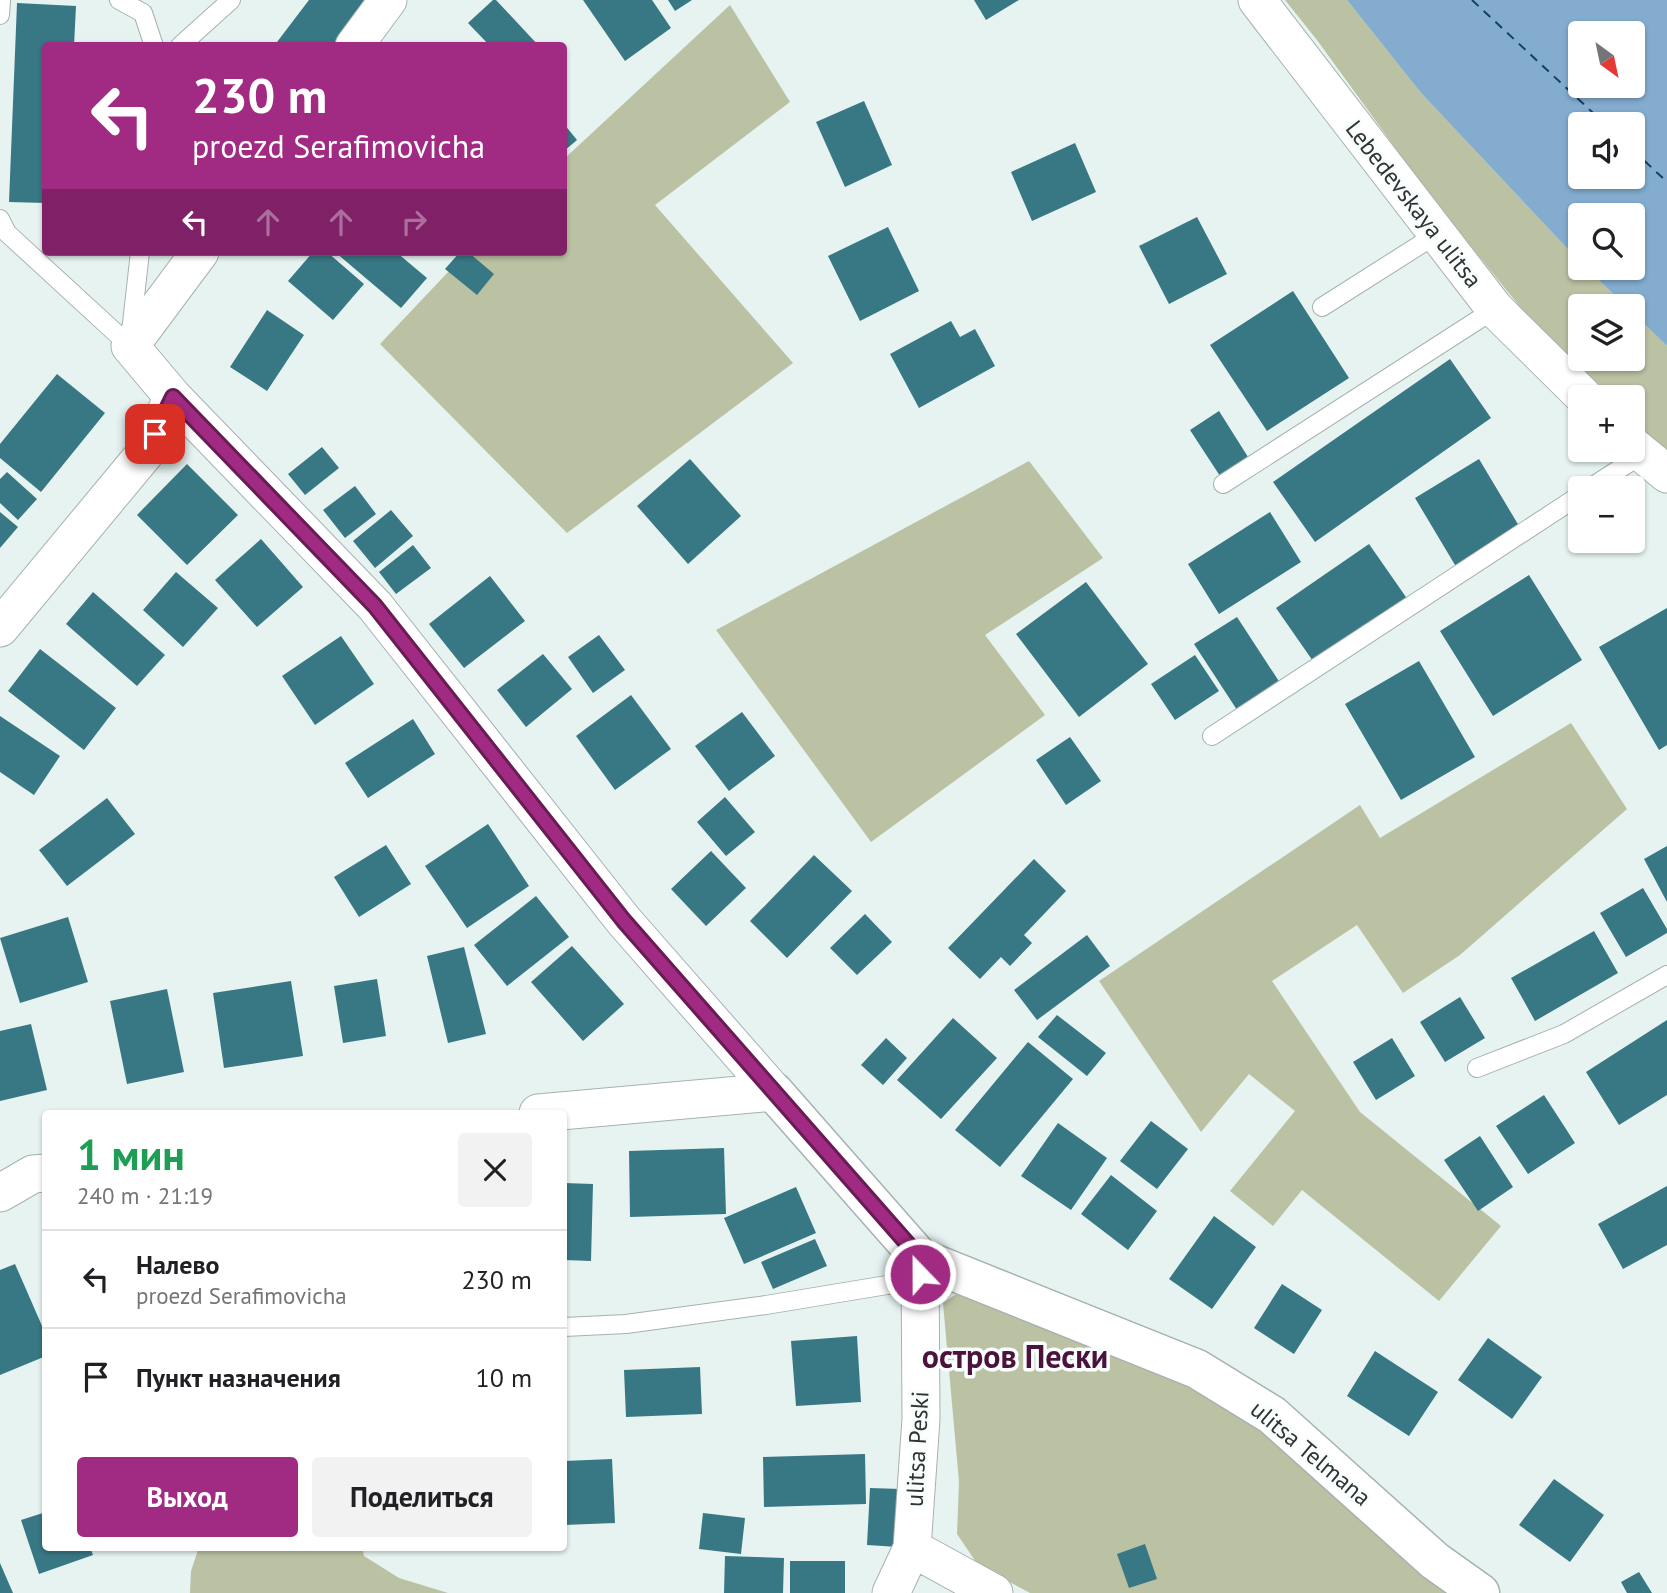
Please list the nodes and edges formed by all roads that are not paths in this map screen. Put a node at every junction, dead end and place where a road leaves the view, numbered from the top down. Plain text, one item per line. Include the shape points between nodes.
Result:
1 (1, 0) edge
2 (119, 0) edge
3 (231, 0) edge
4 (388, 0) edge
5 (1257, 0) edge
6 (0, 15) edge
7 (153, 42) edge
8 (184, 42) edge
9 (357, 42) edge
10 (0, 219) edge
11 (1437, 234) junction
12 (140, 256) edge
13 (197, 256) edge
14 (1322, 307) dead end
15 (1495, 309) junction
16 (130, 346) junction
17 (1572, 385) edge
18 (173, 397) junction
19 (1647, 458) edge
20 (1613, 476) edge
21 (1223, 484) dead end
22 (1568, 503) edge
23 (0, 628) edge
24 (1212, 736) dead end
25 (1667, 975) edge
26 (1477, 1068) dead end
27 (774, 1092) junction
28 (567, 1110) edge
29 (42, 1173) edge
30 (0, 1193) edge
31 (920, 1274) junction
32 (567, 1327) edge
33 (912, 1548) junction
34 (891, 1593) edge
35 (994, 1593) edge
36 (1480, 1593) edge

1 - 6 lane
2 - 7 lane via 143,13
3 - 8 lane
4 - 9 street
5 - 11 street, Lebedevskaya ulitsa
10 - 16 lane via 7,233
11 - 14 lane
11 - 15 street, Lebedevskaya ulitsa
12 - 16 lane
13 - 16 street
15 - 17 street, Lebedevskaya ulitsa
15 - 21 lane
16 - 18 street, ulitsa Telmana
18 - 23 street via 146,452
18 - 27 street, ulitsa Telmana via 375,606 624,921
19 - 20 lane
22 - 24 lane
25 - 26 lane via 1564,1034
27 - 28 street
27 - 31 street, ulitsa Telmana
29 - 30 street
31 - 32 lane via 754,1307
31 - 33 street, ulitsa Peski via 921,1419
31 - 36 street, ulitsa Telmana via 1198,1369 1272,1415 1435,1561
33 - 34 street, ulitsa Peski
33 - 35 street

